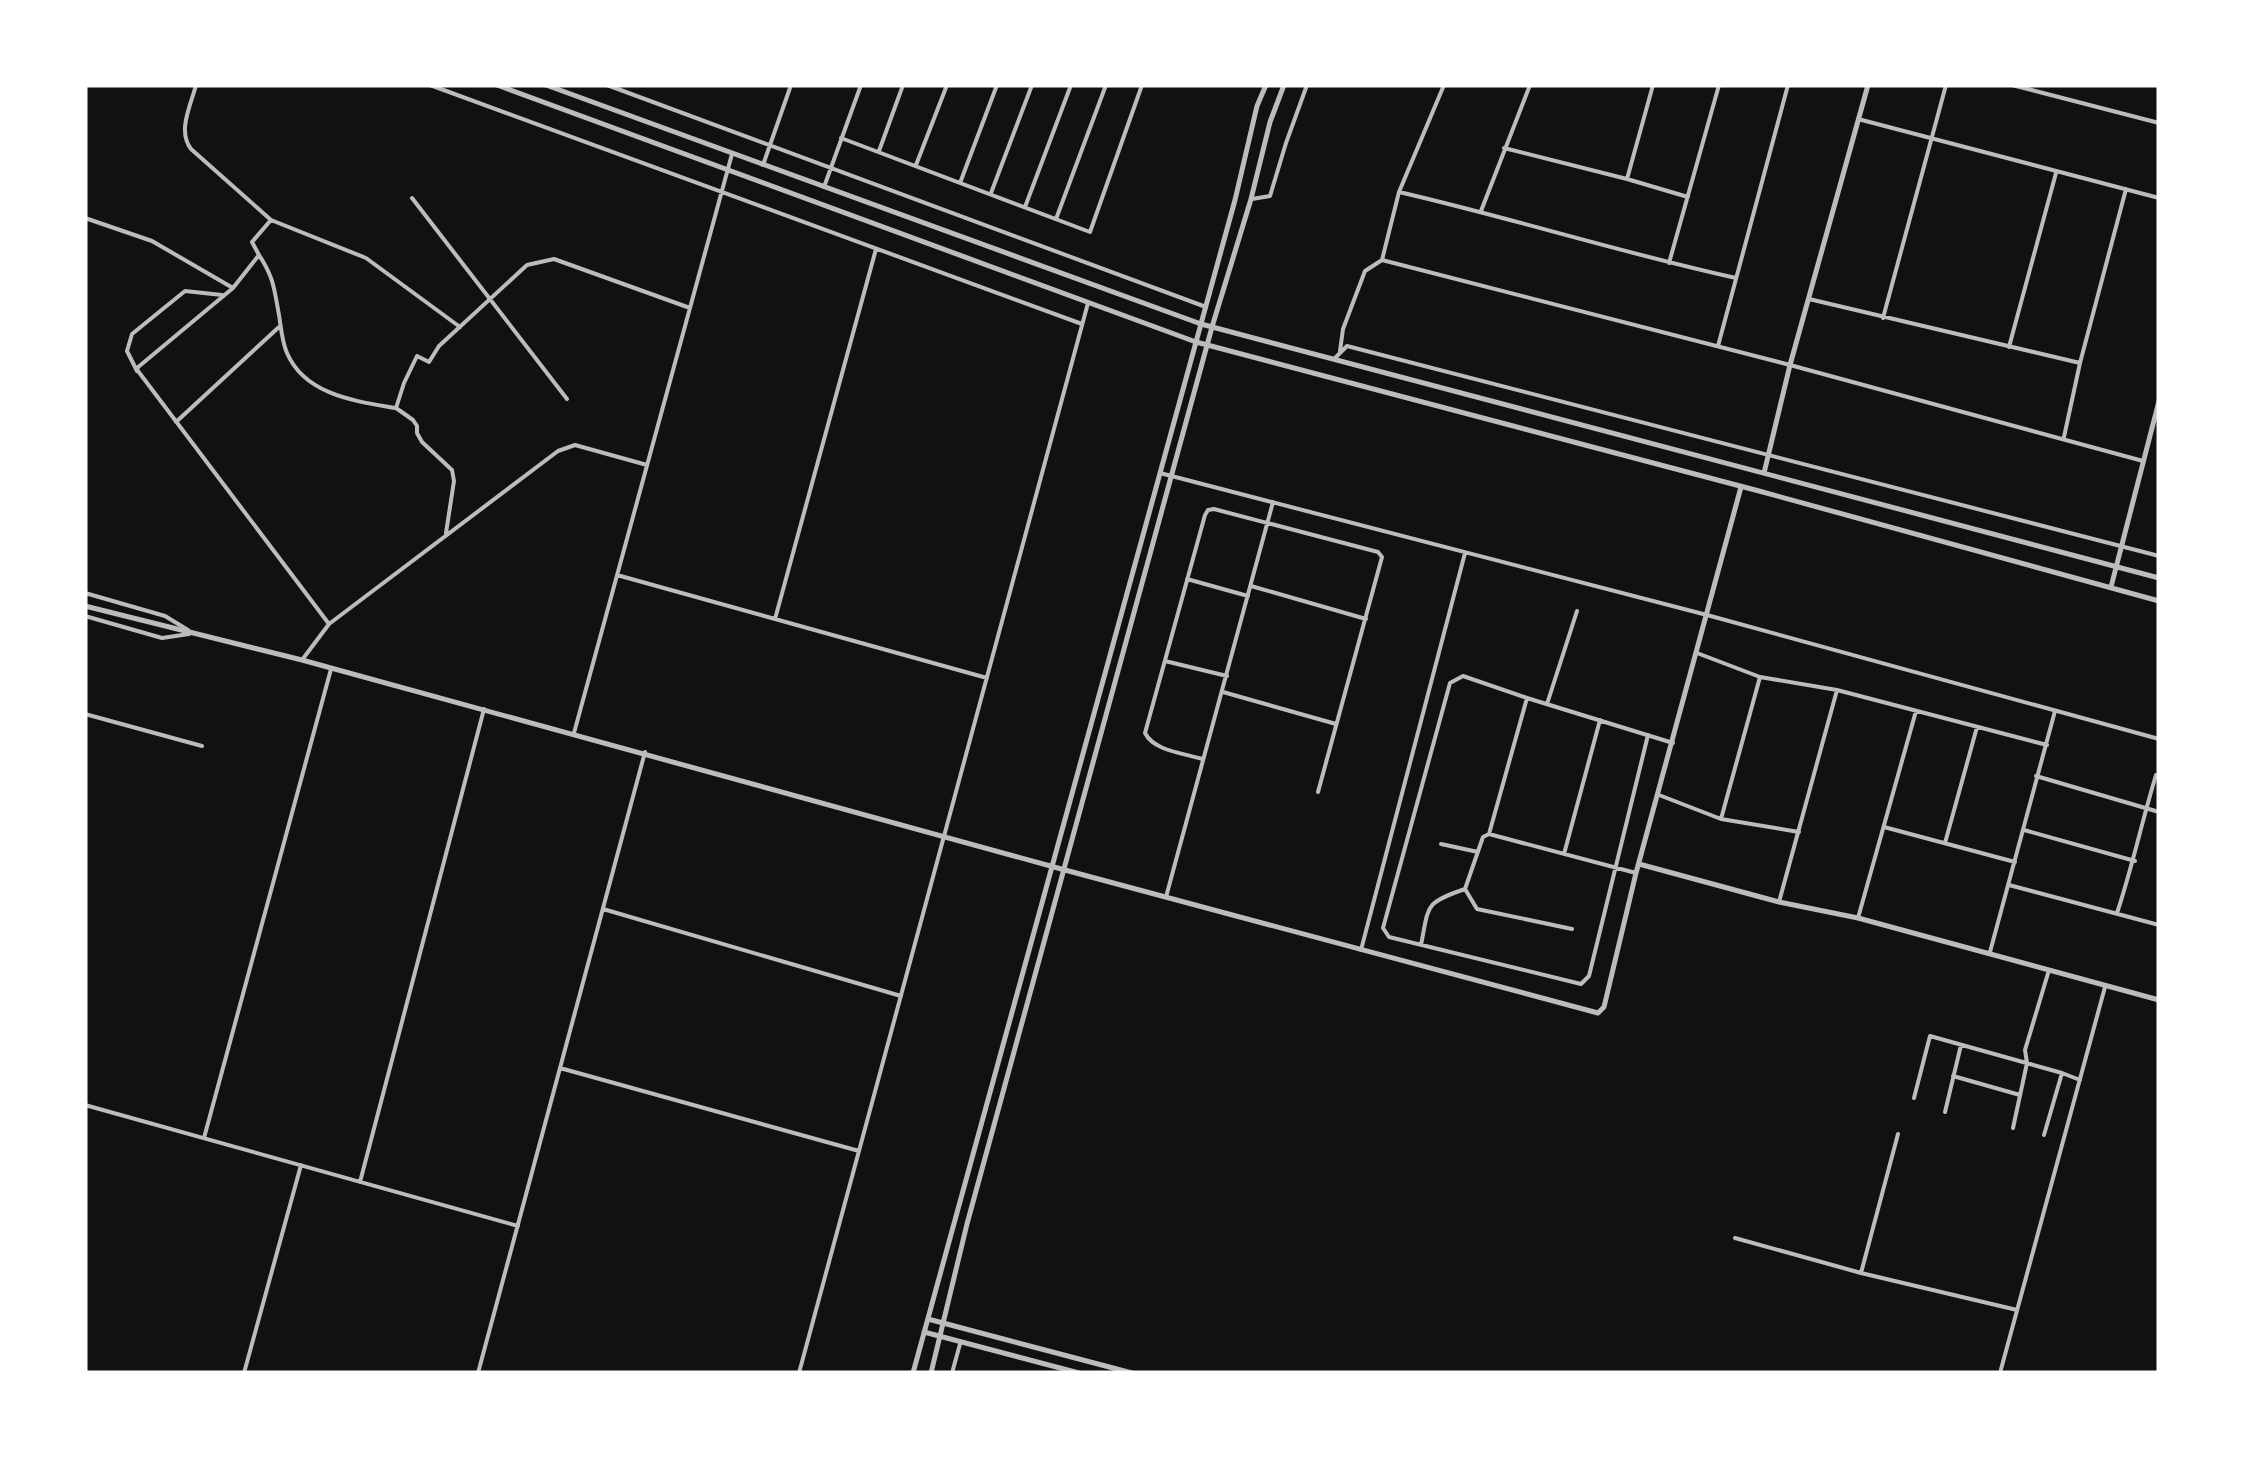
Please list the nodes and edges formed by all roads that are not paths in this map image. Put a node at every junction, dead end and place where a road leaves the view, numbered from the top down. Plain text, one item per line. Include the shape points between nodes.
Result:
1 (196, 85) edge
2 (430, 85) edge
3 (497, 85) edge
4 (546, 85) edge
5 (608, 85) edge
6 (791, 85) edge
7 (861, 85) edge
8 (903, 85) edge
9 (947, 85) edge
10 (997, 85) edge
11 (1032, 85) edge
12 (1071, 85) edge
13 (1106, 85) edge
14 (1142, 85) edge
15 (1266, 85) edge
16 (1284, 85) edge
17 (1307, 85) edge
18 (1444, 85) edge
19 (1530, 85) edge
20 (1653, 85) edge
21 (1719, 85) edge
22 (1788, 85) edge
23 (1868, 85) edge
24 (1946, 85) edge
25 (2012, 85) edge
26 (1858, 119) junction
27 (2159, 123) edge
28 (841, 138) junction
29 (1932, 138) junction
30 (770, 144) junction
31 (1504, 148) junction
32 (878, 152) junction
33 (732, 154) junction
34 (762, 165) junction
35 (831, 166) junction
36 (916, 166) junction
37 (728, 169) junction
38 (2056, 171) junction
39 (1627, 179) junction
40 (960, 183) junction
41 (824, 187) junction
42 (2126, 190) junction
43 (722, 192) junction
44 (1398, 192) junction
45 (991, 194) junction
46 (1688, 197) junction
47 (412, 198) dead end
48 (2159, 198) edge
49 (1252, 199) junction
50 (1025, 208) junction
51 (1481, 211) junction
52 (85, 218) edge
53 (1056, 219) junction
54 (271, 220) junction
55 (876, 249) junction
56 (259, 255) junction
57 (1382, 260) junction
58 (1670, 264) junction
59 (1736, 278) junction
60 (233, 288) junction
61 (222, 295) junction
62 (1809, 299) junction
63 (491, 300) junction
64 (1088, 303) junction
65 (1206, 306) junction
66 (690, 308) junction
67 (1884, 318) junction
68 (1082, 324) junction
69 (1201, 324) junction
70 (280, 325) junction
71 (460, 327) junction
72 (1212, 327) junction
73 (1196, 342) junction
74 (1208, 344) junction
75 (1718, 346) junction
76 (2009, 347) junction
77 (1336, 356) junction
78 (2080, 364) junction
79 (1790, 365) junction
80 (138, 372) junction
81 (567, 399) dead end
82 (2159, 401) edge
83 (396, 408) junction
84 (176, 422) junction
85 (2064, 439) junction
86 (1767, 454) junction
87 (2143, 462) junction
88 (647, 465) junction
89 (1160, 473) junction
90 (1764, 473) junction
91 (1172, 476) junction
92 (1741, 487) junction
93 (1273, 502) junction
94 (1268, 523) junction
95 (446, 535) junction
96 (2122, 546) junction
97 (1465, 552) junction
98 (2159, 556) edge
99 (2116, 566) junction
100 (617, 575) junction
101 (2159, 578) edge
102 (1188, 579) junction
103 (1251, 586) junction
104 (2110, 588) junction
105 (85, 593) edge
106 (1248, 596) junction
107 (2159, 601) edge
108 (85, 606) edge
109 (1577, 611) dead end
110 (1708, 615) junction
111 (85, 616) edge
112 (775, 619) junction
113 (1366, 619) junction
114 (330, 624) junction
115 (193, 634) junction
116 (1697, 653) junction
117 (302, 660) junction
118 (1165, 661) junction
119 (331, 668) junction
120 (1227, 676) junction
121 (1760, 677) junction
122 (987, 678) junction
123 (1837, 690) junction
124 (1223, 692) junction
125 (1527, 698) junction
126 (1548, 704) junction
127 (484, 709) junction
128 (1916, 711) junction
129 (2055, 711) junction
130 (85, 714) edge
131 (1600, 720) junction
132 (1336, 724) junction
133 (1977, 727) junction
134 (574, 733) junction
135 (1648, 735) junction
136 (2159, 739) edge
137 (1673, 743) junction
138 (202, 746) dead end
139 (2046, 746) junction
140 (646, 752) junction
141 (1202, 759) junction
142 (2156, 775) dead end
143 (2036, 776) junction
144 (1318, 792) dead end
145 (1658, 795) junction
146 (2146, 808) junction
147 (2159, 812) edge
148 (1721, 819) junction
149 (1883, 827) junction
150 (2024, 830) junction
151 (1799, 832) junction
152 (1489, 834) junction
153 (944, 836) junction
154 (1945, 843) junction
155 (1441, 844) dead end
156 (1478, 852) junction
157 (1564, 854) junction
158 (2134, 861) junction
159 (2015, 862) junction
160 (1639, 864) junction
161 (1052, 866) junction
162 (1614, 867) junction
163 (1065, 870) junction
164 (1636, 873) junction
165 (2009, 884) junction
166 (1465, 890) junction
167 (1166, 897) junction
168 (1779, 902) junction
169 (603, 909) junction
170 (2118, 914) junction
171 (1858, 918) junction
172 (2159, 925) edge
173 (1572, 929) dead end
174 (1421, 945) junction
175 (1361, 950) junction
176 (1990, 954) junction
177 (2049, 970) junction
178 (2106, 986) junction
179 (901, 996) junction
180 (2159, 1000) edge
181 (1960, 1045) junction
182 (2027, 1063) junction
183 (560, 1068) junction
184 (2062, 1073) junction
185 (1953, 1076) junction
186 (2080, 1080) junction
187 (2020, 1095) junction
188 (1914, 1098) dead end
189 (85, 1105) edge
190 (1944, 1112) dead end
191 (2013, 1128) dead end
192 (1898, 1134) dead end
193 (2044, 1135) dead end
194 (204, 1138) junction
195 (859, 1151) junction
196 (302, 1165) junction
197 (360, 1182) junction
198 (518, 1226) junction
199 (1734, 1238) dead end
200 (1861, 1273) junction
201 (2017, 1310) junction
202 (928, 1319) junction
203 (944, 1322) junction
204 (924, 1332) junction
205 (940, 1336) junction
206 (960, 1342) junction
207 (244, 1373) edge
208 (478, 1373) edge
209 (799, 1373) edge
210 (913, 1373) edge
211 (931, 1373) edge
212 (952, 1373) edge
213 (1079, 1373) edge
214 (1132, 1373) edge
215 (2000, 1373) edge

1 - 54 street via 184,140
2 - 43 street
3 - 37 street
4 - 33 street
5 - 30 street
6 - 30 street
7 - 28 street
8 - 32 street
9 - 36 street
10 - 40 street
11 - 45 street
12 - 50 street
13 - 53 street
14 - 53 street via 1090,232
15 - 65 street
16 - 49 street
17 - 49 street via 1270,196
18 - 44 street
19 - 31 street
20 - 39 street
21 - 46 street
22 - 59 street
23 - 26 street
24 - 29 street
25 - 27 street
26 - 29 street
26 - 62 street
28 - 32 street
28 - 35 street
29 - 38 street
29 - 67 street
30 - 34 street
30 - 35 street
31 - 39 street
31 - 51 street
32 - 36 street
33 - 34 street
33 - 37 street
34 - 41 street
35 - 41 street
35 - 65 street
36 - 40 street
37 - 43 street
37 - 64 street
38 - 42 street
38 - 76 street
39 - 46 street
40 - 45 street
41 - 69 street
42 - 48 street
42 - 78 street
43 - 55 street
43 - 66 street
44 - 51 street
44 - 57 street
45 - 50 street
46 - 58 street
47 - 63 street
49 - 72 street
50 - 53 street
51 - 58 street
52 - 60 street via 152,240
54 - 56 street via 252,242
54 - 71 street via 366,258
55 - 68 street
55 - 112 street
56 - 60 street
56 - 70 street via 272,274
57 - 75 street
57 - 77 street via 1365,271
58 - 59 street
59 - 75 street
60 - 61 street
61 - 80 street
61 - 80 street via 185,291 132,334 127,352
62 - 67 street
62 - 79 street
63 - 66 street via 527,266 554,259
63 - 71 street
63 - 81 street
64 - 68 street
64 - 73 street
65 - 69 street
66 - 88 street
67 - 76 street
68 - 122 street
69 - 72 street
69 - 73 street
70 - 83 street via 302,377 331,393
70 - 84 street
71 - 83 street via 429,362 417,356
72 - 74 street
72 - 77 street
73 - 74 street
73 - 89 street
74 - 91 street
74 - 92 street
75 - 79 street
76 - 78 street
77 - 86 street via 1347,346
77 - 90 street
78 - 85 street
79 - 85 street
79 - 86 street
80 - 84 street
82 - 87 street
83 - 95 street via 452,470
84 - 114 street
85 - 87 street
86 - 90 street
86 - 96 street
87 - 96 street
88 - 95 street via 574,445
88 - 100 street
89 - 91 street
89 - 161 street
90 - 99 street
91 - 93 street
91 - 163 street
92 - 104 street
92 - 110 street
93 - 94 street
93 - 97 street
94 - 102 street via 1208,510
94 - 103 street
94 - 113 street via 1378,552
95 - 114 street
96 - 98 street
96 - 99 street
97 - 110 street
97 - 175 street
99 - 101 street
99 - 104 street
100 - 112 street
100 - 134 street
102 - 106 street
102 - 118 street
103 - 106 street
103 - 113 street
104 - 107 street
105 - 115 street via 165,616
106 - 120 street
108 - 115 street
109 - 126 street
110 - 116 street
110 - 129 street
111 - 115 street via 162,638
112 - 122 street
113 - 132 street
114 - 117 street
115 - 117 street
116 - 121 street
116 - 137 street
117 - 119 street
118 - 120 street
118 - 141 street via 1146,738
119 - 127 street
119 - 194 street
120 - 124 street
121 - 123 street
121 - 148 street
122 - 153 street
123 - 128 street
123 - 151 street
124 - 132 street
124 - 141 street
125 - 126 street
125 - 152 street
125 - 174 street via 1463,676 1450,683 1383,928 1390,937
126 - 131 street
127 - 134 street
127 - 197 street
128 - 133 street
128 - 149 street
129 - 136 street
129 - 139 street
130 - 138 street
131 - 135 street
131 - 157 street
132 - 144 street
133 - 139 street
133 - 154 street
134 - 140 street
135 - 137 street
135 - 162 street
137 - 145 street
139 - 143 street
140 - 153 street
140 - 169 street
141 - 167 street
142 - 146 street
143 - 146 street
143 - 150 street
145 - 148 street
145 - 160 street
146 - 147 street
146 - 158 street
148 - 151 street
149 - 154 street
149 - 171 street
150 - 158 street
150 - 159 street
151 - 168 street
152 - 156 street
152 - 157 street
153 - 161 street
153 - 179 street
154 - 159 street
155 - 156 street
156 - 166 street
157 - 162 street
158 - 170 street
159 - 165 street
160 - 164 street
160 - 168 street
161 - 163 street
161 - 202 street
162 - 164 street
162 - 174 street via 1589,976 1581,984
163 - 167 street
163 - 203 street
164 - 175 street via 1598,1012
165 - 170 street
165 - 176 street
166 - 173 street via 1476,908
166 - 174 street via 1432,902
167 - 175 street
168 - 171 street
169 - 179 street
169 - 183 street
170 - 172 street
171 - 176 street
176 - 177 street
177 - 178 street
177 - 182 street
178 - 180 street
178 - 186 street
179 - 195 street
181 - 182 street
181 - 185 street
181 - 188 street via 1930,1036
182 - 184 street
182 - 187 street
183 - 195 street
183 - 198 street
184 - 186 street
184 - 193 street
185 - 187 street
185 - 190 street
186 - 201 street
187 - 191 street
189 - 194 street
192 - 200 street
194 - 196 street
195 - 209 street
196 - 197 street
196 - 207 street
197 - 198 street
198 - 208 street
199 - 200 street
200 - 201 street
201 - 215 street
202 - 203 street
202 - 204 street
203 - 205 street
203 - 214 street
204 - 205 street
204 - 210 street
205 - 206 street
205 - 211 street
206 - 212 street
206 - 213 street

